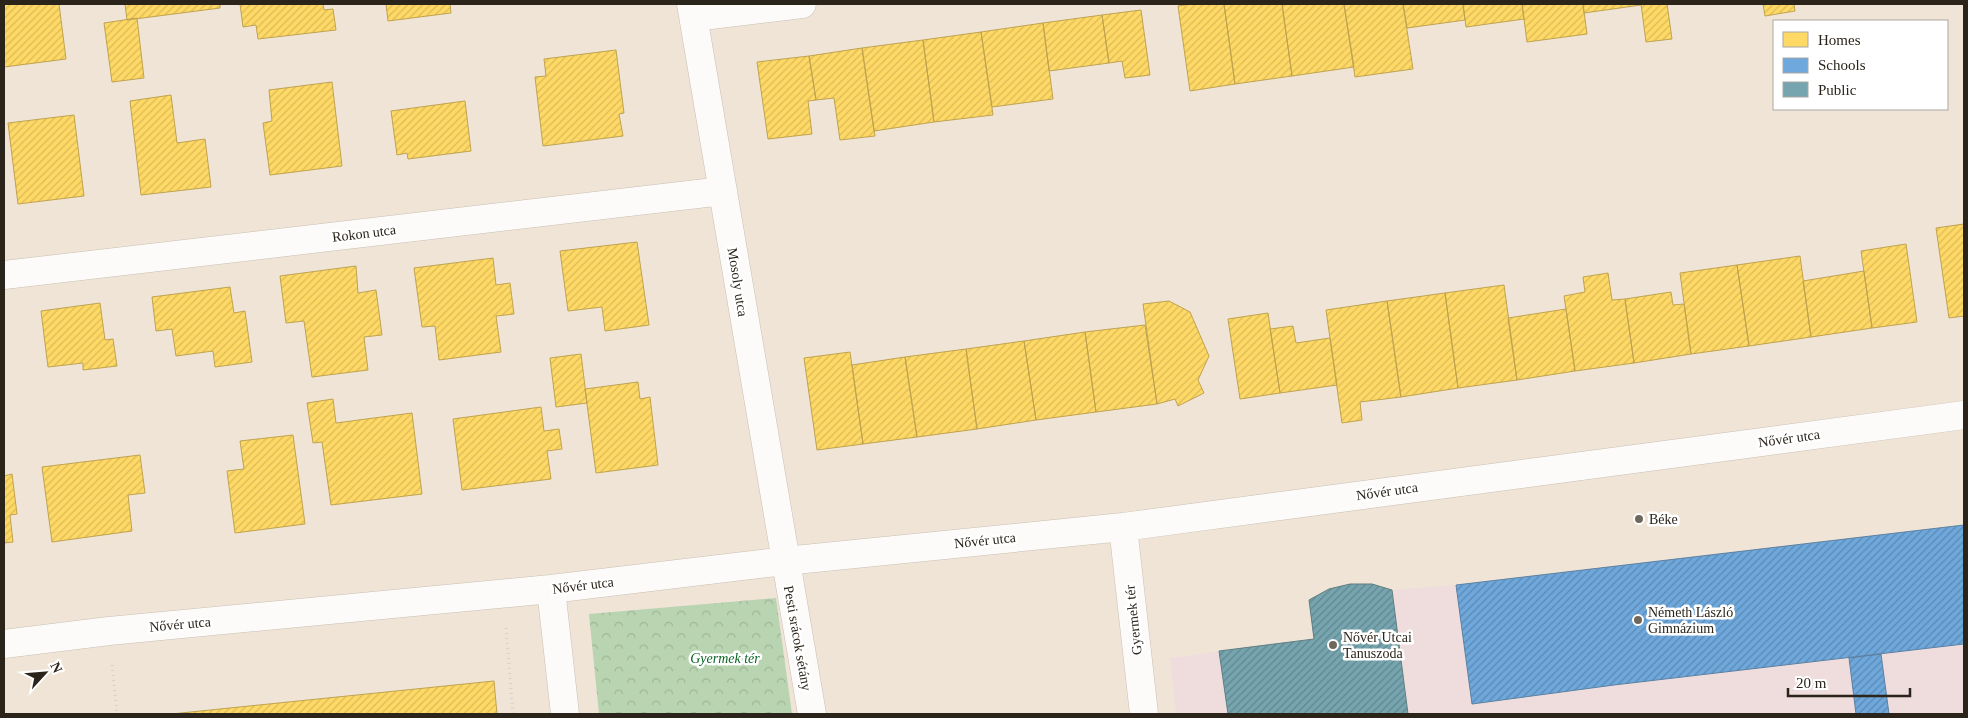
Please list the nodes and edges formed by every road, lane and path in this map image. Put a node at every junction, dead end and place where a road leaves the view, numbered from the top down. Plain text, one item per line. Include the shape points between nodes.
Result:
1 (802, 4) edge
2 (693, 10) edge
3 (723, 192) junction
4 (4, 275) edge
5 (1964, 415) edge
6 (1123, 526) junction
7 (785, 561) junction
8 (552, 589) junction
9 (503, 593) junction
10 (109, 630) junction
11 (4, 644) edge
12 (117, 714) edge
13 (513, 714) edge
14 (566, 714) edge
15 (812, 714) edge
16 (1144, 714) edge

1 - 2 street
2 - 3 street, Mosoly utca
3 - 4 street, Rokon utca
3 - 7 street, Mosoly utca
5 - 6 street, Nővér utca
6 - 7 street, Nővér utca
6 - 16 street, Gyermek tér
7 - 8 street, Nővér utca
7 - 15 street, Pesti srácok sétány
8 - 9 street, Nővér utca
8 - 14 street
9 - 10 street, Nővér utca
9 - 13 path
10 - 11 street, Nővér utca
10 - 12 path

